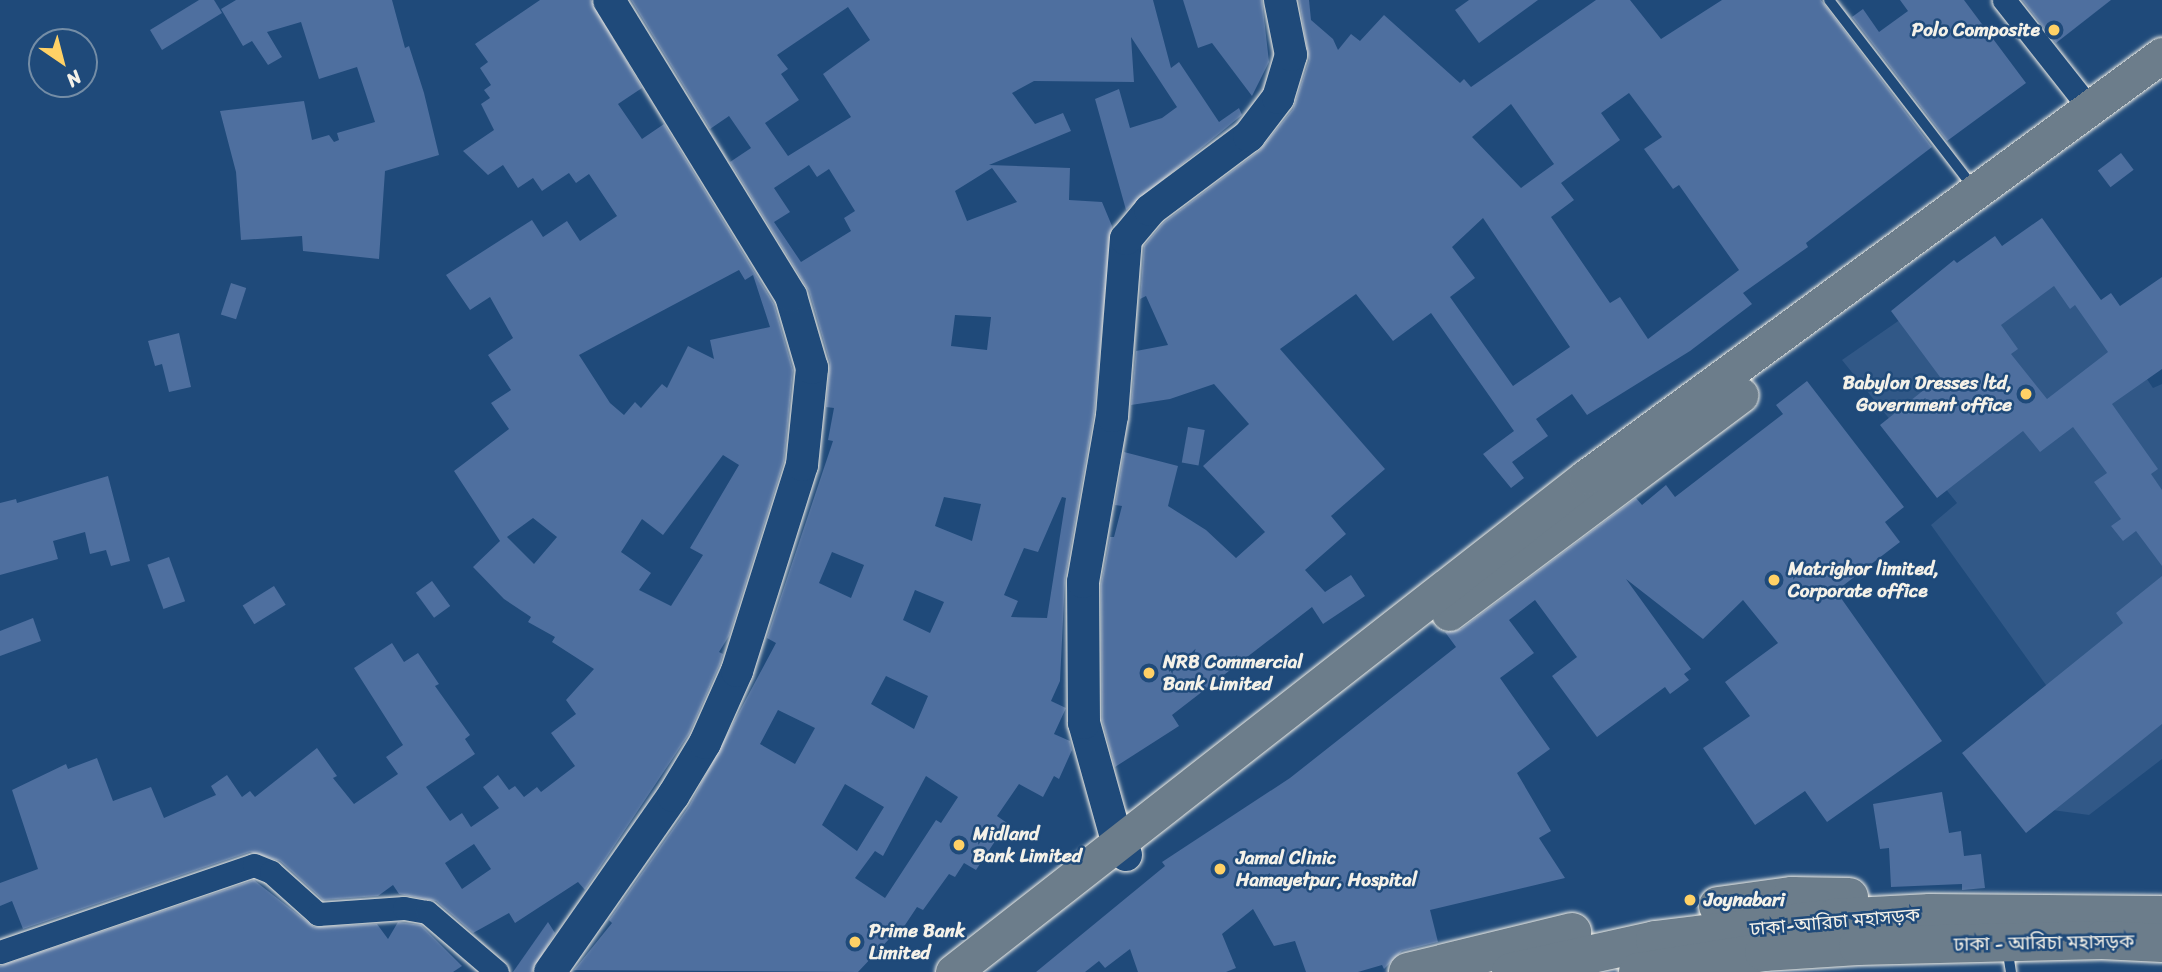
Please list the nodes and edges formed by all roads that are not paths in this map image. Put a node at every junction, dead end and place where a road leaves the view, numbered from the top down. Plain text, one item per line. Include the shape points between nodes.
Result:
1 (609, 0) edge
2 (1280, 0) edge
3 (1829, 0) edge
4 (2004, 0) edge
5 (2162, 55) edge
6 (2162, 82) edge
7 (2090, 109) junction
8 (1976, 191) junction
9 (1121, 848) junction
10 (2162, 915) edge
11 (1928, 929) junction
12 (2162, 943) edge
13 (0, 952) edge
14 (2009, 958) edge
15 (497, 972) edge
16 (551, 972) edge
17 (953, 972) edge
18 (980, 972) edge
19 (1408, 972) edge
20 (1511, 972) edge
21 (1639, 972) edge
22 (1784, 972) edge

1 - 16 street via 791,296 812,368 802,465 737,671 705,743 673,796
2 - 9 street via 1291,55 1278,99 1249,136 1150,210 1126,239 1112,416 1083,582 1084,723
3 - 8 lane
4 - 7 street
5 - 7 main road
6 - 9 main road
7 - 8 main road
8 - 9 main road via 1586,477
9 - 17 main road
9 - 18 main road
10 - 11 highway, ঢাকা-আরিচা মহাসড়ক
11 - 14 highway, ঢাকা - আরিচা মহাসড়ক
11 - 19 highway via 1874,897 1792,896 1518,942
11 - 20 highway, ঢাকা-আরিচা মহাসড়ক via 1834,919 1656,940
11 - 21 highway, ঢাকা-আরিচা মহাসড়ক
11 - 22 highway via 1869,964
12 - 14 highway, ঢাকা - আরিচা মহাসড়ক
13 - 15 street via 254,865 271,872 318,914 404,908 427,912

